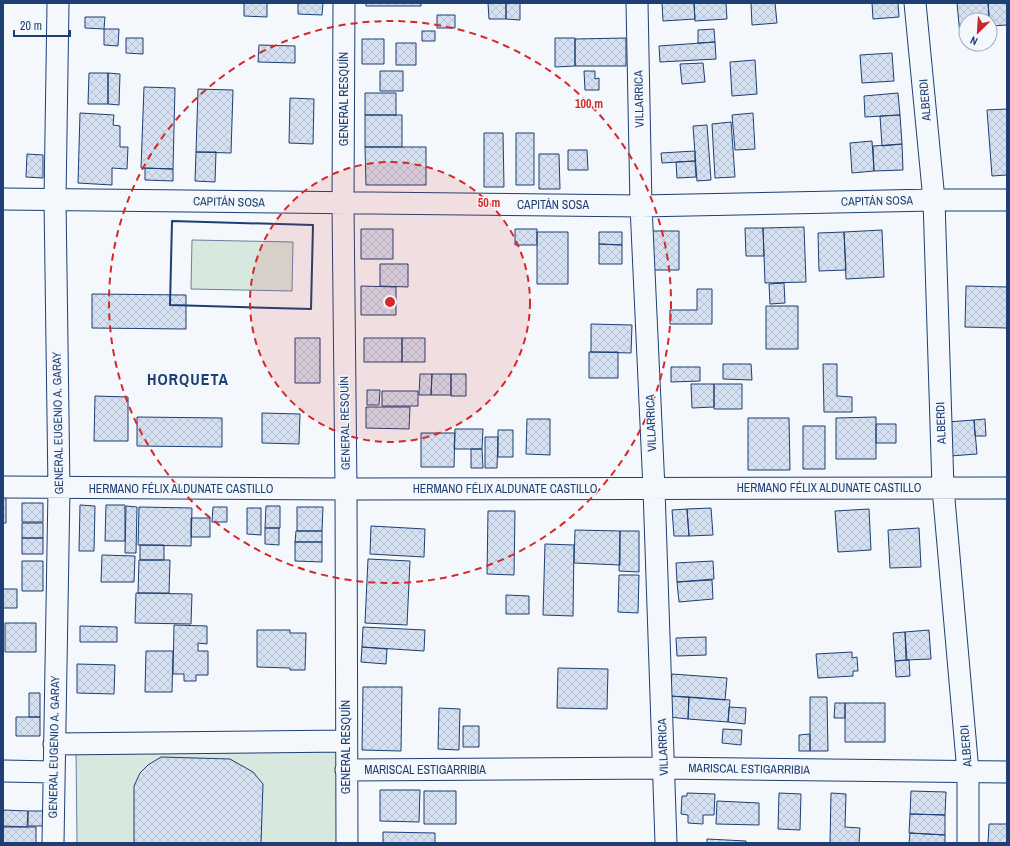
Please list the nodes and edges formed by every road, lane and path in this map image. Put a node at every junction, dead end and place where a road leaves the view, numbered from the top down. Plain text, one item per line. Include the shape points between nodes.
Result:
1 (58, 3) edge
2 (344, 3) edge
3 (637, 3) edge
4 (915, 3) edge
5 (3, 199) edge
6 (55, 199) junction
7 (934, 200) junction
8 (1007, 200) edge
9 (343, 204) junction
10 (641, 206) junction
11 (3, 487) edge
12 (943, 488) junction
13 (1007, 488) edge
14 (58, 489) junction
15 (346, 489) junction
16 (654, 489) junction
17 (346, 741) junction
18 (54, 744) junction
19 (663, 768) junction
20 (346, 770) junction
21 (3, 771) edge
22 (54, 772) junction
23 (968, 772) junction
24 (1007, 772) edge
25 (53, 843) edge
26 (347, 843) edge
27 (666, 843) edge
28 (968, 843) edge

1 - 6 street, GENERAL EUGENIO A. GARAY
2 - 9 street, GENERAL RESQUÍN
3 - 10 street, VILLARRICA
4 - 7 street, ALBERDI
5 - 6 street, CAPITÁN SOSA
6 - 9 street, CAPITÁN SOSA
6 - 14 street, GENERAL EUGENIO A. GARAY
7 - 8 street, CAPITÁN SOSA
7 - 10 street, CAPITÁN SOSA
7 - 12 street, ALBERDI
9 - 10 street, CAPITÁN SOSA
9 - 15 street, GENERAL RESQUÍN
10 - 16 street, VILLARRICA
11 - 14 street, HERMANO FÉLIX ALDUNATE CASTILLO
12 - 13 street, HERMANO FÉLIX ALDUNATE CASTILLO
12 - 16 street, HERMANO FÉLIX ALDUNATE CASTILLO
12 - 23 street, ALBERDI
14 - 15 street, HERMANO FÉLIX ALDUNATE CASTILLO
14 - 18 street, GENERAL EUGENIO A. GARAY
15 - 16 street, HERMANO FÉLIX ALDUNATE CASTILLO
15 - 17 street, GENERAL RESQUÍN
16 - 19 street, VILLARRICA
17 - 18 street
17 - 20 street, GENERAL RESQUÍN
18 - 22 street, GENERAL EUGENIO A. GARAY
19 - 20 street, MARISCAL ESTIGARRIBIA
19 - 23 street, MARISCAL ESTIGARRIBIA
19 - 27 street, VILLARRICA
20 - 26 street, GENERAL RESQUÍN
21 - 22 street
22 - 25 street, GENERAL EUGENIO A. GARAY
23 - 24 street, MARISCAL ESTIGARRIBIA
23 - 28 street, ALBERDI

